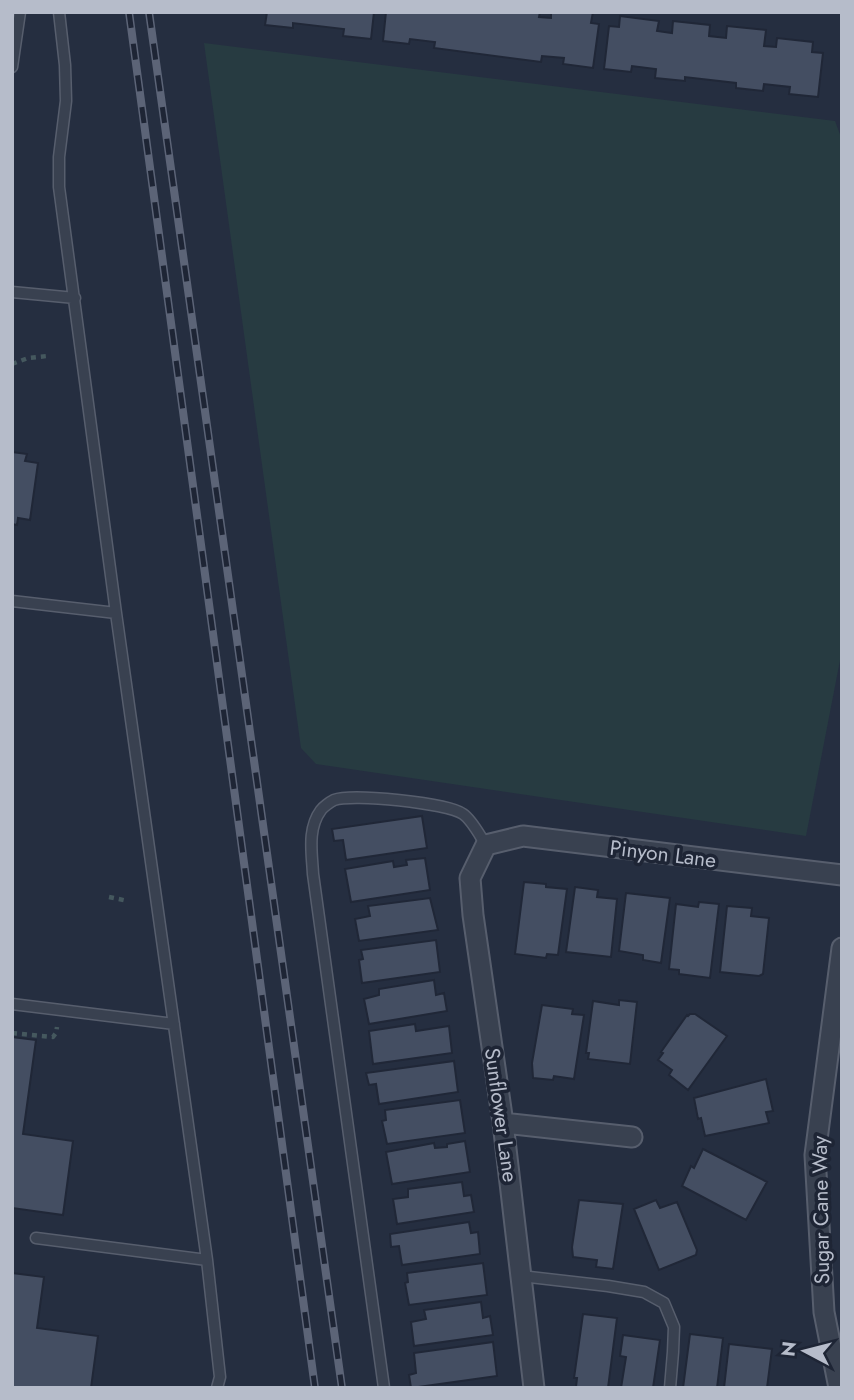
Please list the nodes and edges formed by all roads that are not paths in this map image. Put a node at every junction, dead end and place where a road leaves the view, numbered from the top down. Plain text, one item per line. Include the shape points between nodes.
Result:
1 (20, 12) edge
2 (59, 12) edge
3 (12, 67) edge
4 (12, 292) edge
5 (75, 298) junction
6 (12, 601) edge
7 (116, 613) junction
8 (486, 845) junction
9 (842, 875) edge
10 (842, 948) edge
11 (12, 1004) edge
12 (174, 1024) junction
13 (503, 1123) junction
14 (632, 1137) dead end
15 (36, 1238) dead end
16 (207, 1259) junction
17 (521, 1276) junction
18 (217, 1388) edge
19 (384, 1388) edge
20 (534, 1388) edge
21 (670, 1388) edge
22 (839, 1388) edge

1 - 3 lane
2 - 5 lane via 66,101 60,187
4 - 5 lane
5 - 7 lane
6 - 7 lane
7 - 12 lane
8 - 9 street, Pinyon Lane via 523,836
8 - 13 street, Sunflower Lane via 470,878
8 - 19 lane via 464,814 440,806 367,798 334,800 322,809 312,831 313,874
10 - 22 street, Sugar Cane Way via 816,1155 824,1312
11 - 12 lane
12 - 16 lane
13 - 14 street
13 - 17 street, Sunflower Lane
15 - 16 lane
16 - 18 lane via 220,1377
17 - 20 street, Sunflower Lane
17 - 21 lane via 644,1292 664,1303 674,1327

